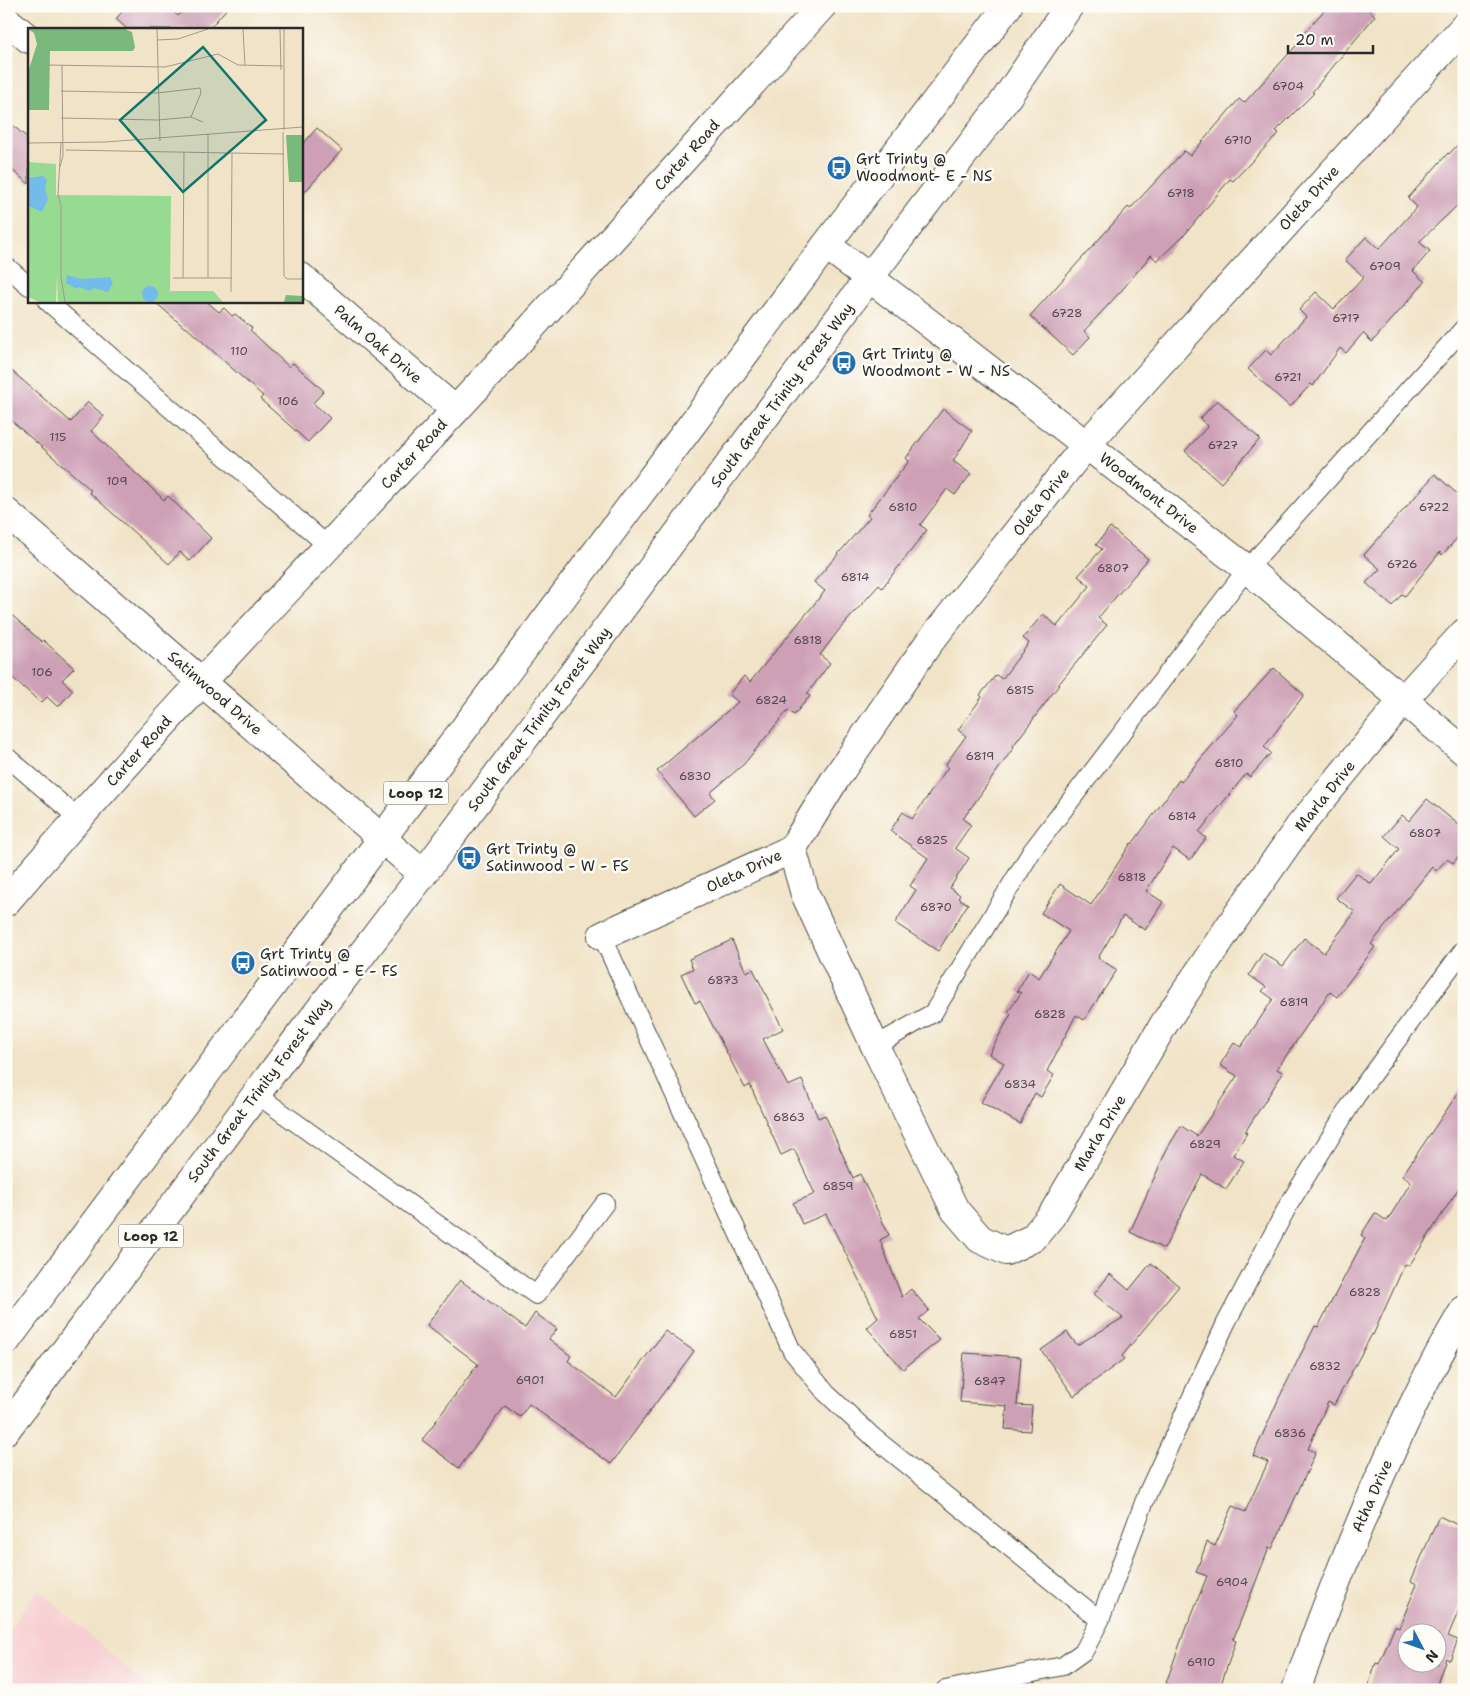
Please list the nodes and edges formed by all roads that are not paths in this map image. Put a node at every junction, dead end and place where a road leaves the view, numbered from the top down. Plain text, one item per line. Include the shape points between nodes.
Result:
1 (822, 6) edge
2 (1008, 6) edge
3 (1069, 6) edge
4 (6, 20) edge
5 (1464, 27) edge
6 (28, 38) edge
7 (826, 245) junction
8 (6, 266) edge
9 (302, 278) edge
10 (869, 278) junction
11 (28, 285) edge
12 (48, 302) edge
13 (1464, 328) edge
14 (455, 410) junction
15 (1087, 444) junction
16 (6, 512) edge
17 (328, 546) junction
18 (1247, 569) junction
19 (1464, 633) edge
20 (201, 681) junction
21 (1404, 699) junction
22 (1464, 751) edge
23 (6, 756) edge
24 (78, 818) junction
25 (382, 838) junction
26 (792, 849) junction
27 (424, 874) junction
28 (6, 902) edge
29 (602, 936) joint
30 (1464, 949) edge
31 (875, 1046) junction
32 (256, 1094) junction
33 (605, 1203) dead end
34 (1464, 1310) edge
35 (6, 1341) edge
36 (6, 1430) edge
37 (1100, 1620) junction
38 (945, 1690) edge
39 (1296, 1690) edge

1 - 14 street, Carter Road
2 - 7 street, Loop 12
3 - 10 street, South Great Trinity Forest Way / Loop 12 via 1003,103
4 - 6 street
5 - 15 street, Oleta Drive
7 - 10 street, Woodmont Drive
7 - 25 street, Loop 12
8 - 11 lane
9 - 14 street, Palm Oak Drive
10 - 15 street, Woodmont Drive
10 - 27 street, South Great Trinity Forest Way / Loop 12
12 - 17 lane
13 - 18 lane
14 - 17 street, Carter Road
15 - 18 street, Woodmont Drive
15 - 26 street, Oleta Drive via 928,644 834,781
16 - 20 street, Satinwood Drive
17 - 20 street, Carter Road
18 - 21 street, Woodmont Drive
18 - 31 lane via 1032,851 932,1013
19 - 21 street, Marla Drive
20 - 24 street, Carter Road
20 - 25 street, Satinwood Drive
21 - 22 street, Woodmont Drive
21 - 31 street, Marla Drive via 1299,827 1229,927 1164,1024 1052,1215 1033,1238 1006,1251 980,1239 955,1210
23 - 24 lane
24 - 28 street, Carter Road
25 - 27 street, Satinwood Drive
25 - 35 street, Loop 12
26 - 29 street, Oleta Drive
26 - 31 street, Marla Drive via 805,894
27 - 32 street, South Great Trinity Forest Way / Loop 12
29 - 37 lane via 792,1351 826,1393 872,1437
30 - 37 lane via 1356,1096 1288,1204 1226,1323 1148,1492
32 - 33 lane via 536,1295
32 - 36 street, South Great Trinity Forest Way / Loop 12
34 - 39 street, Atha Drive via 1377,1482 1328,1599
37 - 38 lane via 1084,1650 1063,1666

